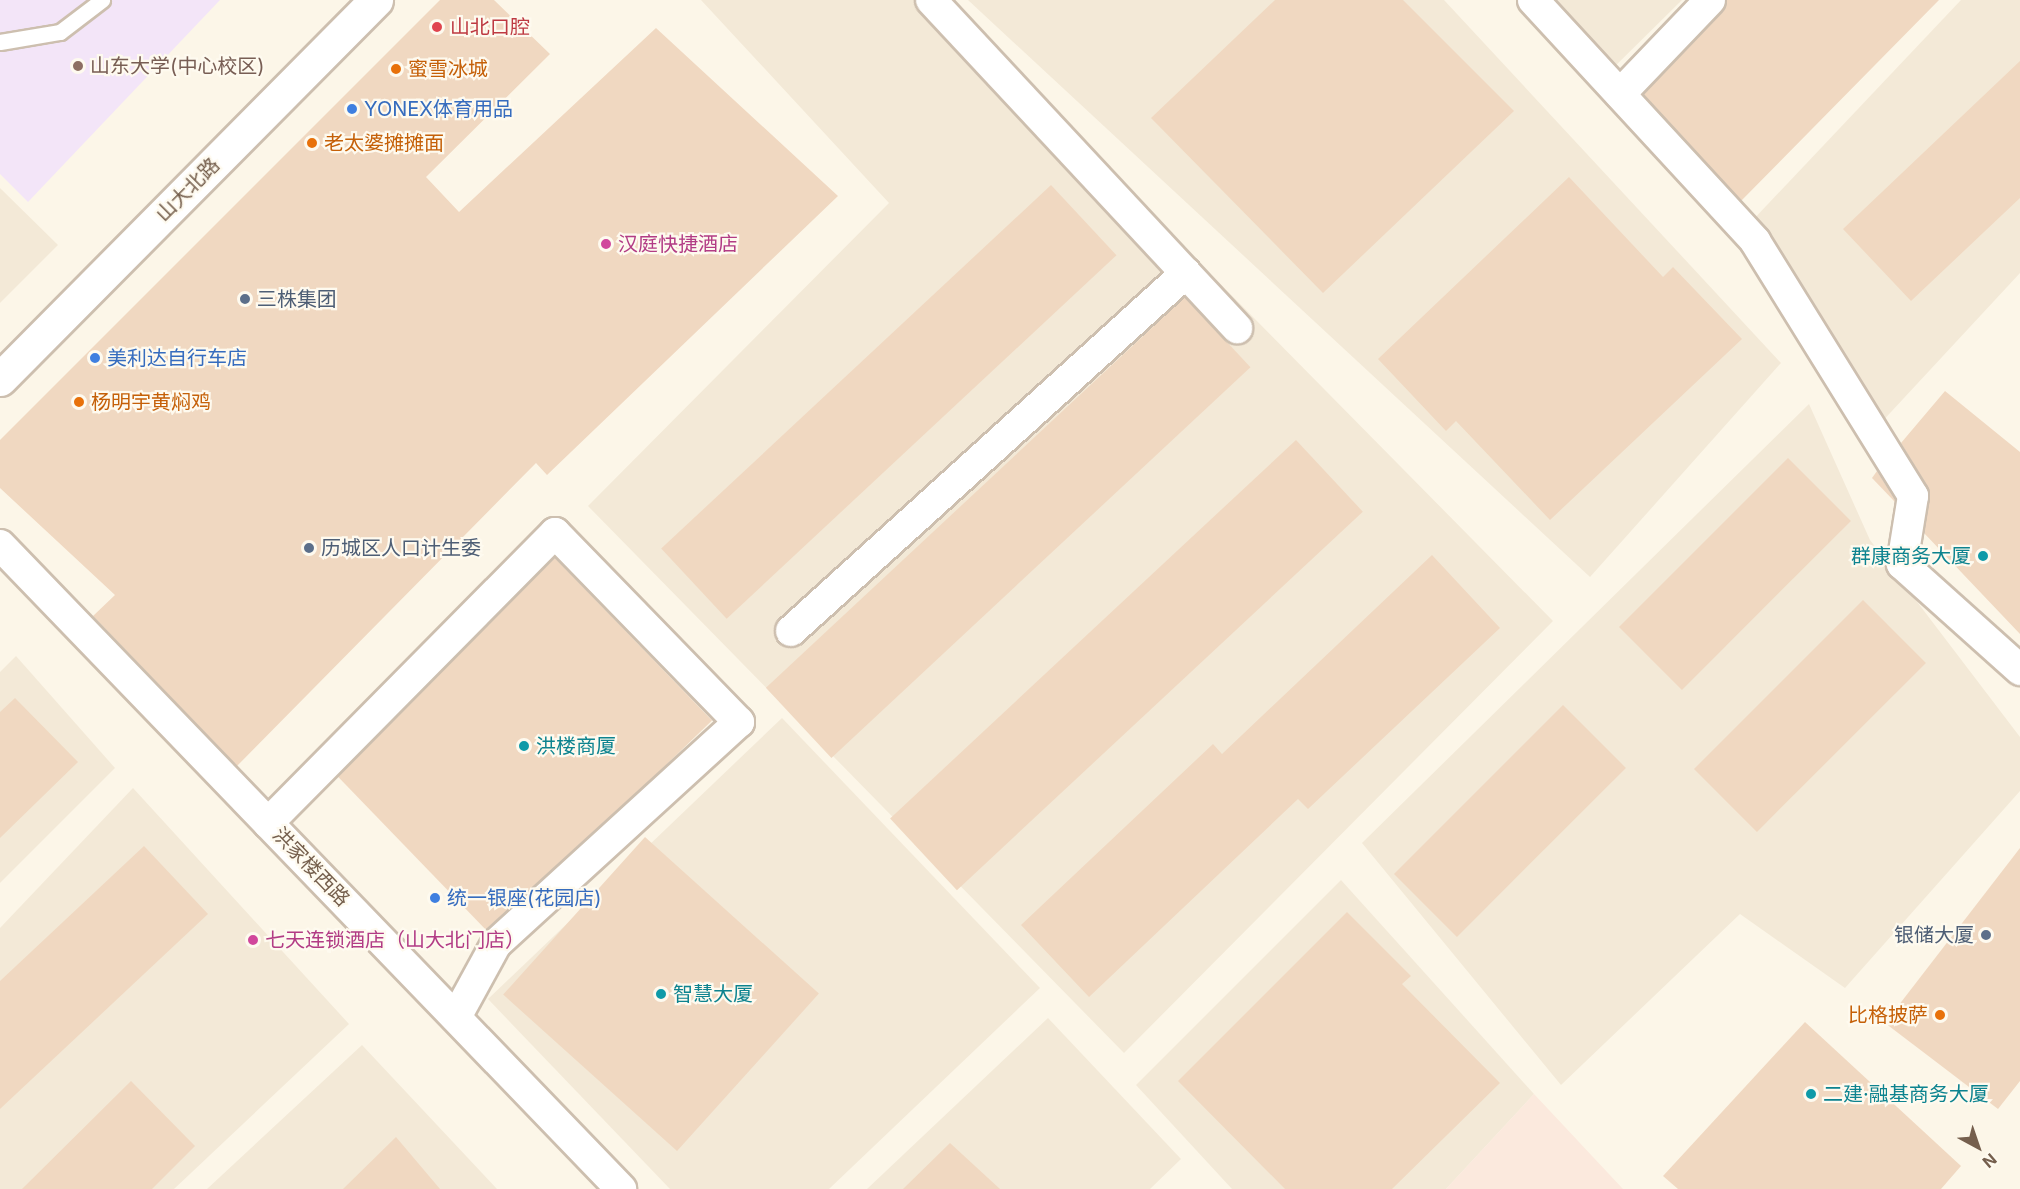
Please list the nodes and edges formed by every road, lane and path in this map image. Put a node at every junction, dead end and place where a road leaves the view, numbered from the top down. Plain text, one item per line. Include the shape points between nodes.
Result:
1 (102, 0) edge
2 (931, 0) edge
3 (1533, 0) edge
4 (1710, 0) edge
5 (368, 1) edge
6 (0, 42) edge
7 (1620, 94) junction
8 (1186, 273) junction
9 (1237, 328) dead end
10 (0, 354) edge
11 (0, 379) edge
12 (0, 545) edge
13 (792, 631) dead end
14 (2020, 670) edge
15 (268, 823) junction
16 (456, 1017) junction
17 (621, 1189) edge

1 - 6 lane via 60,32
2 - 8 street
3 - 7 street
4 - 7 street
5 - 10 main road, 山大北路
5 - 11 main road, 山大北路
7 - 14 street via 1755,241 1913,496 1902,564
8 - 9 street
8 - 13 street
12 - 15 street, 洪家楼西路
15 - 16 street, 洪家楼西路
15 - 16 street via 555,533 740,722 496,944
16 - 17 street, 洪家楼西路

